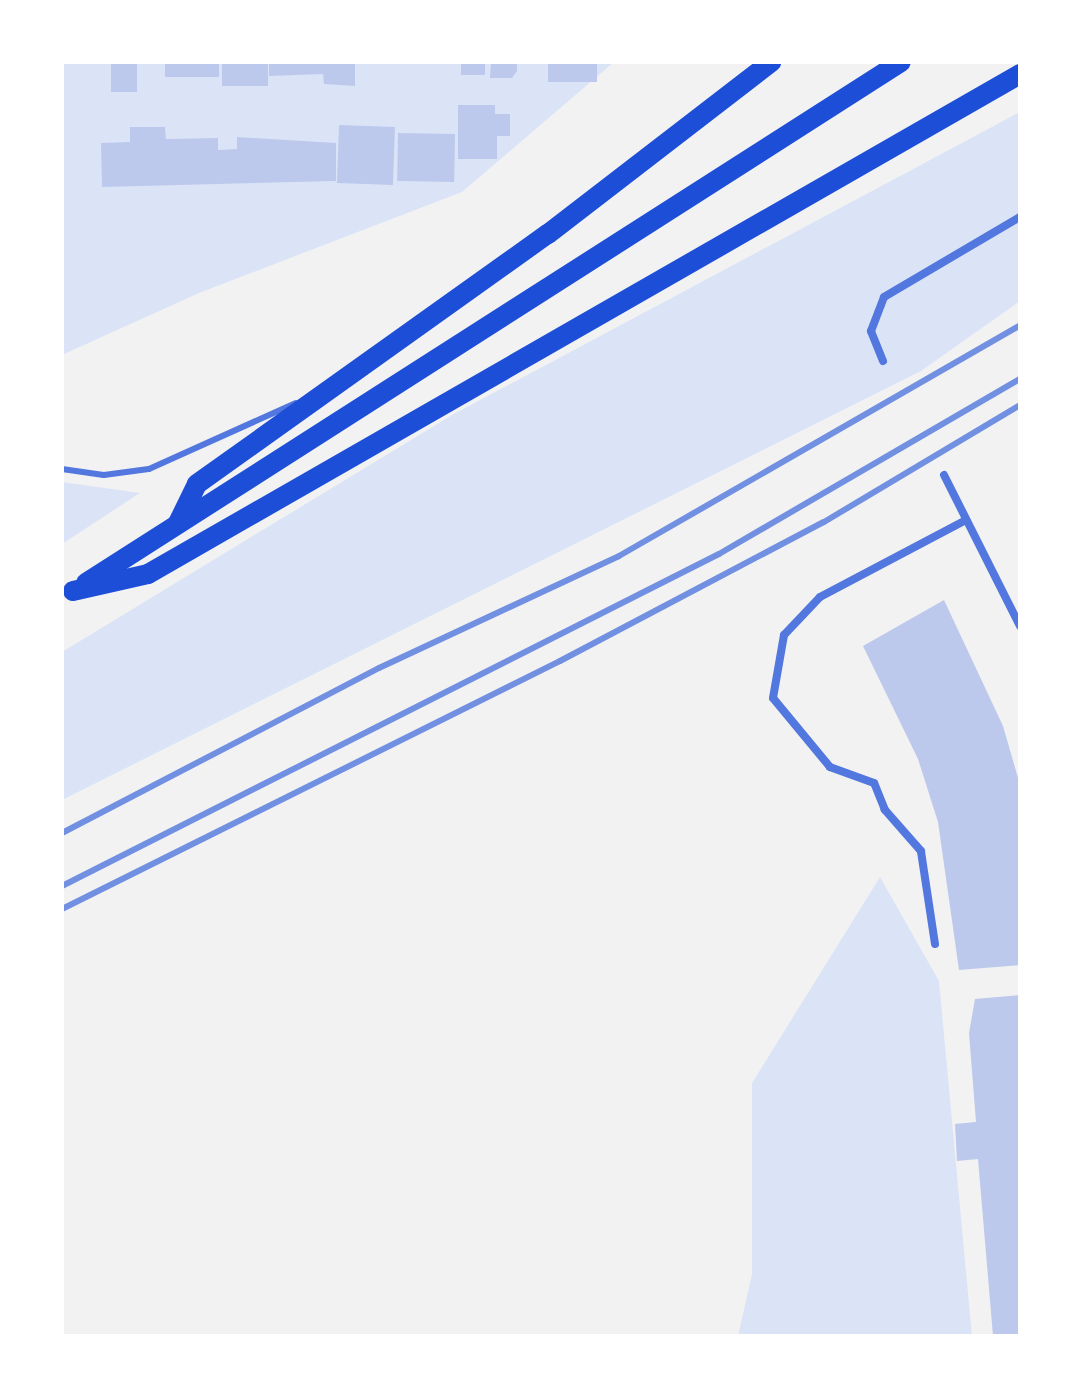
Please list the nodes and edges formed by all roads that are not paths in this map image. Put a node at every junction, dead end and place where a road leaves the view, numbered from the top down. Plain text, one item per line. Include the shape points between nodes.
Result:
1 (771, 62) edge
2 (901, 62) edge
3 (1020, 74) edge
4 (1020, 217) edge
5 (883, 361) dead end
6 (336, 385) junction
7 (62, 469) edge
8 (944, 475) dead end
9 (966, 520) junction
10 (178, 524) junction
11 (68, 595) edge
12 (1020, 626) edge
13 (935, 944) dead end

1 - 6 main road
2 - 10 main road
3 - 11 main road via 148,574
4 - 5 street via 884,297 871,331
6 - 7 lane via 149,469 104,475
6 - 10 main road via 197,484
8 - 9 street
9 - 12 street
9 - 13 street via 820,597 784,635 773,698 830,767 874,783 885,810 921,851
10 - 11 main road

